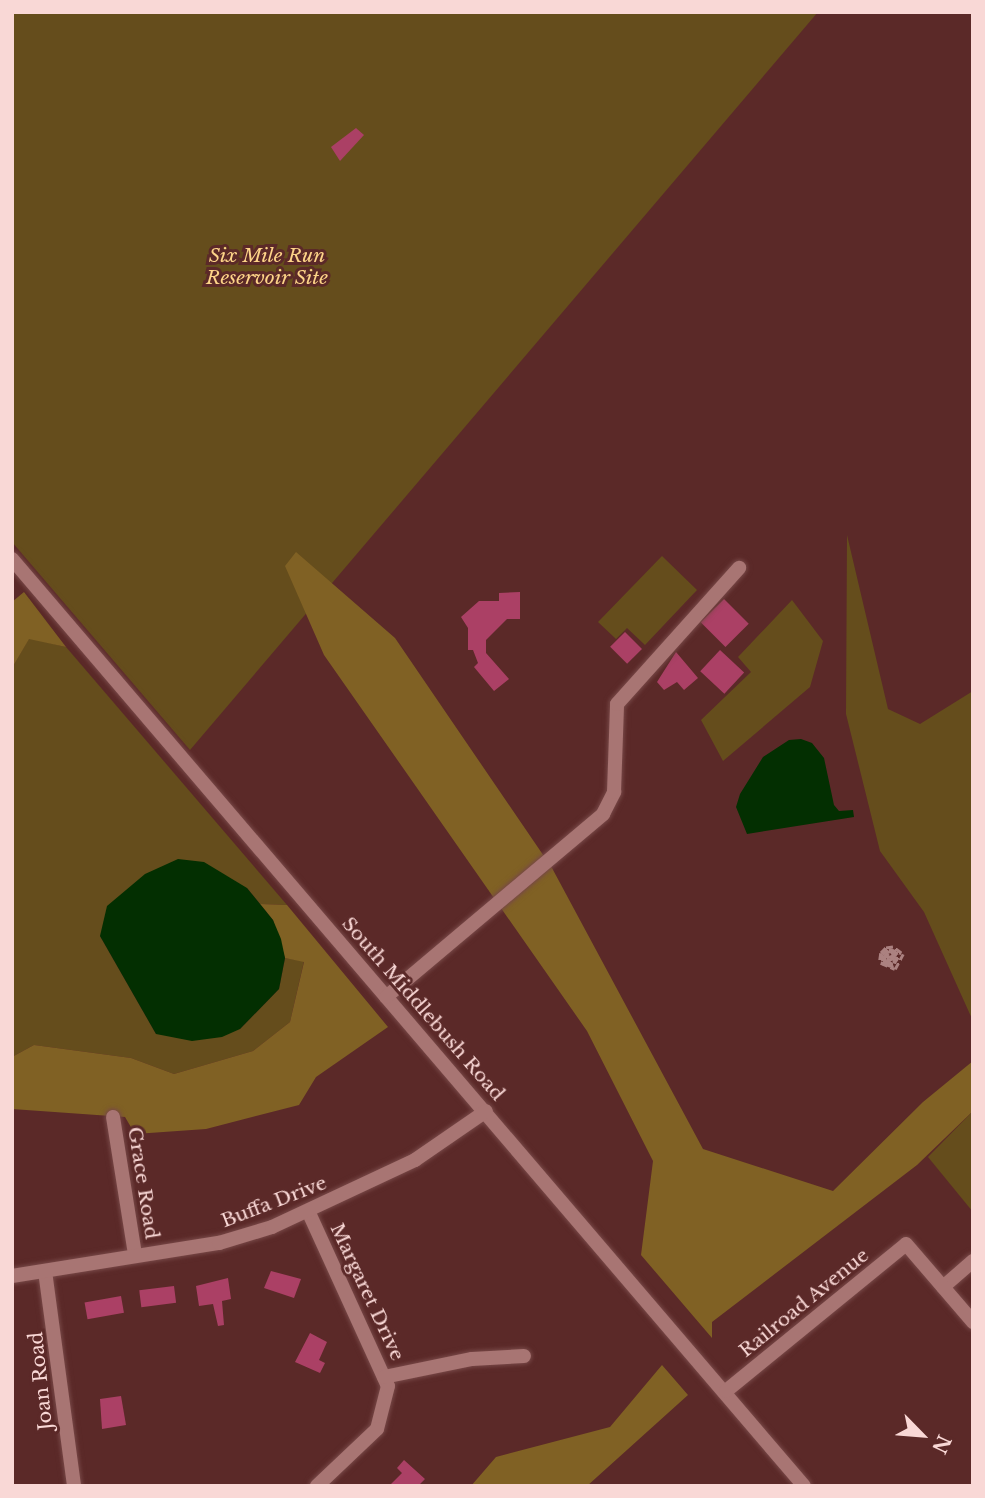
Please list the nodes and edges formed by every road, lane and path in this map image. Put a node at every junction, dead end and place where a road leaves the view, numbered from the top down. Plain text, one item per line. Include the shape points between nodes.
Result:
1 (12, 559) edge
2 (739, 568) dead end
3 (903, 954) dead end
4 (892, 958) dead end
5 (386, 997) junction
6 (486, 1111) junction
7 (113, 1117) dead end
8 (309, 1213) junction
9 (135, 1255) junction
10 (973, 1261) edge
11 (46, 1271) junction
12 (12, 1276) edge
13 (943, 1287) junction
14 (973, 1322) edge
15 (524, 1356) dead end
16 (384, 1377) junction
17 (726, 1391) junction
18 (74, 1486) edge
19 (317, 1486) edge
20 (804, 1486) edge

1 - 5 street, South Middlebush Road
2 - 5 street via 617,704 614,792 603,814
3 - 4 path via 895,969 887,968 881,963 890,968 893,967 887,965 883,961 883,955 887,949 882,954 880,961 881,953 886,948 893,947 901,953 889,949 898,954 891,951 887,952 884,958 886,964 893,965 896,964 898,957 894,963 895,958 887,960 891,964 885,960 888,953 887,959 894,956 891,952 896,955
5 - 6 street, South Middlebush Road
6 - 8 street, Buffa Drive via 415,1160
6 - 17 street, South Middlebush Road
7 - 9 street, Grace Road
8 - 9 street, Buffa Drive via 219,1243
8 - 16 street, Margaret Drive
9 - 11 street, Buffa Drive
10 - 13 street
11 - 12 street, Buffa Drive
11 - 18 street, Joan Road
13 - 14 street
13 - 17 street, Railroad Avenue via 906,1244
15 - 16 street via 472,1359
16 - 19 street, Margaret Drive via 388,1398 377,1429
17 - 20 street, South Middlebush Road

